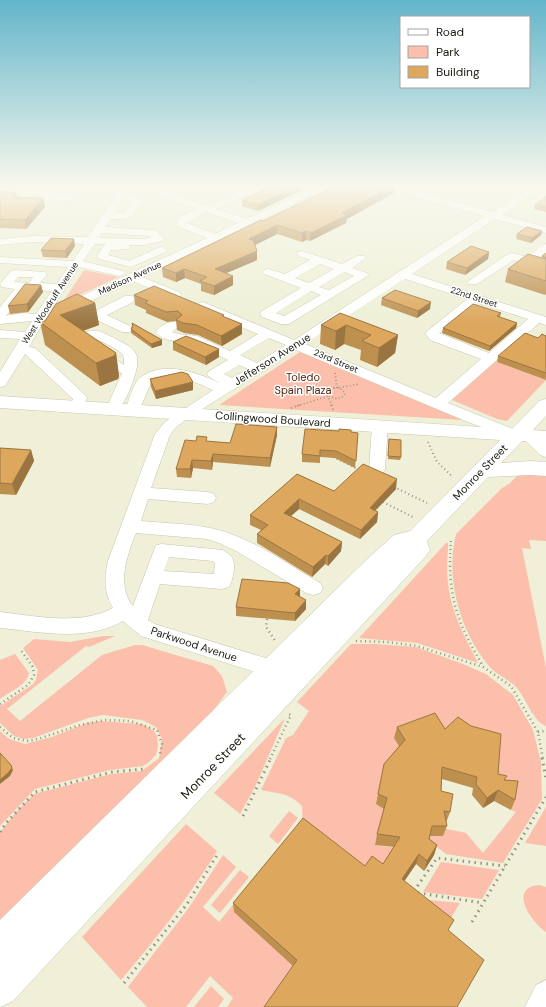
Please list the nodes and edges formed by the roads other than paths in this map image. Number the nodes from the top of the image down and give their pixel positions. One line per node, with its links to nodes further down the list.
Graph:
1 (97, 231): 8 (street, West Woodruff Avenue)
2 (125, 231): 7 (street)
3 (198, 231): 6 (street)
4 (231, 231): 6 (street, Madison Avenue)
5 (469, 231): 21 (street, Jefferson Avenue)
6 (216, 238): 11 (street, Madison Avenue)
7 (159, 239): 8 (street); 11 (street)
8 (91, 241): 9 (street); 17 (street, West Woodruff Avenue)
9 (0, 242)
10 (546, 247): 16 (street)
11 (171, 249): 11 (street); 22 (street, Madison Avenue)
12 (302, 254): 15 (street)
13 (361, 258): 18 (street)
14 (0, 260): 17 (street, 23rd Street)
15 (319, 260): 18 (street); 23 (street)
16 (530, 261): 19 (street); 24 (street)
17 (76, 263): 22 (street, 23rd Street); 28 (street, West Woodruff Avenue)
18 (343, 268): 26 (street); 31 (street)
19 (546, 270)
20 (268, 272): 23 (street)
21 (402, 274): 32 (street, 22nd Street); 44 (street, Jefferson Avenue)
22 (137, 278): 29 (street, Madison Avenue); 30 (street); 41 (street, 23rd Street)
23 (285, 279): 26 (street)
24 (473, 282)
25 (27, 286): 27 (street); 27 (street); 28 (street); 34 (street)
26 (310, 287): 31 (street); 31 (street)
27 (3, 288)
28 (59, 288): 36 (street, West Woodruff Avenue)
29 (107, 289): 30 (street); 33 (street, Madison Avenue)
30 (120, 295): 35 (street)
31 (330, 295)
32 (476, 298): 38 (street, 22nd Street); 47 (street)
33 (74, 304): 35 (street); 36 (street, Madison Avenue)
34 (0, 313)
35 (98, 315): 40 (street)
36 (39, 319): 37 (street); 43 (street, West Woodruff Avenue)
37 (0, 320)
38 (541, 320): 47 (street)
39 (175, 325): 46 (street)
40 (126, 329)
41 (268, 333): 44 (street, 23rd Street); 46 (street)
42 (0, 334): 43 (street)
43 (29, 336): 45 (street, West Woodruff Avenue)
44 (295, 345): 48 (street, Jefferson Avenue); 53 (street, 23rd Street)
45 (21, 349): 50 (street, West Woodruff Avenue); 55 (street)
46 (236, 356): 48 (street); 51 (street)
47 (490, 358): 53 (street)
48 (258, 368): 51 (street, Jefferson Avenue)
49 (130, 371): 56 (street)
50 (0, 383)
51 (228, 387): 57 (street); 58 (street, Jefferson Avenue)
52 (0, 402): 55 (main road, Collingwood Boulevard)
53 (438, 404): 60 (street, 23rd Street)
54 (546, 405): 60 (main road, Monroe Street)
55 (77, 407): 56 (main road, Collingwood Boulevard)
56 (113, 409): 57 (main road, Collingwood Boulevard)
57 (133, 410): 58 (main road, Collingwood Boulevard)
58 (186, 413): 59 (main road, Collingwood Boulevard); 65 (street, Jefferson Avenue)
59 (380, 426): 60 (main road, Collingwood Boulevard); 62 (street)
60 (531, 436): 61 (street); 64 (main road, Monroe Street)
61 (546, 452)
62 (377, 469)
63 (546, 470): 64 (main road)
64 (482, 471): 72 (main road, Monroe Street)
65 (142, 493): 66 (street); 67 (street, Jefferson Avenue)
66 (208, 498)
67 (130, 526): 69 (street); 70 (street, Jefferson Avenue)
68 (153, 577): 70 (street)
69 (313, 588)
70 (131, 617): 71 (street); 72 (street, Parkwood Avenue)
71 (0, 620)
72 (283, 664): 73 (main road, Monroe Street); 74 (main road, Monroe Street)
73 (0, 945)
74 (0, 988)
75 (546, 995): 76 (street)
76 (540, 1007)

